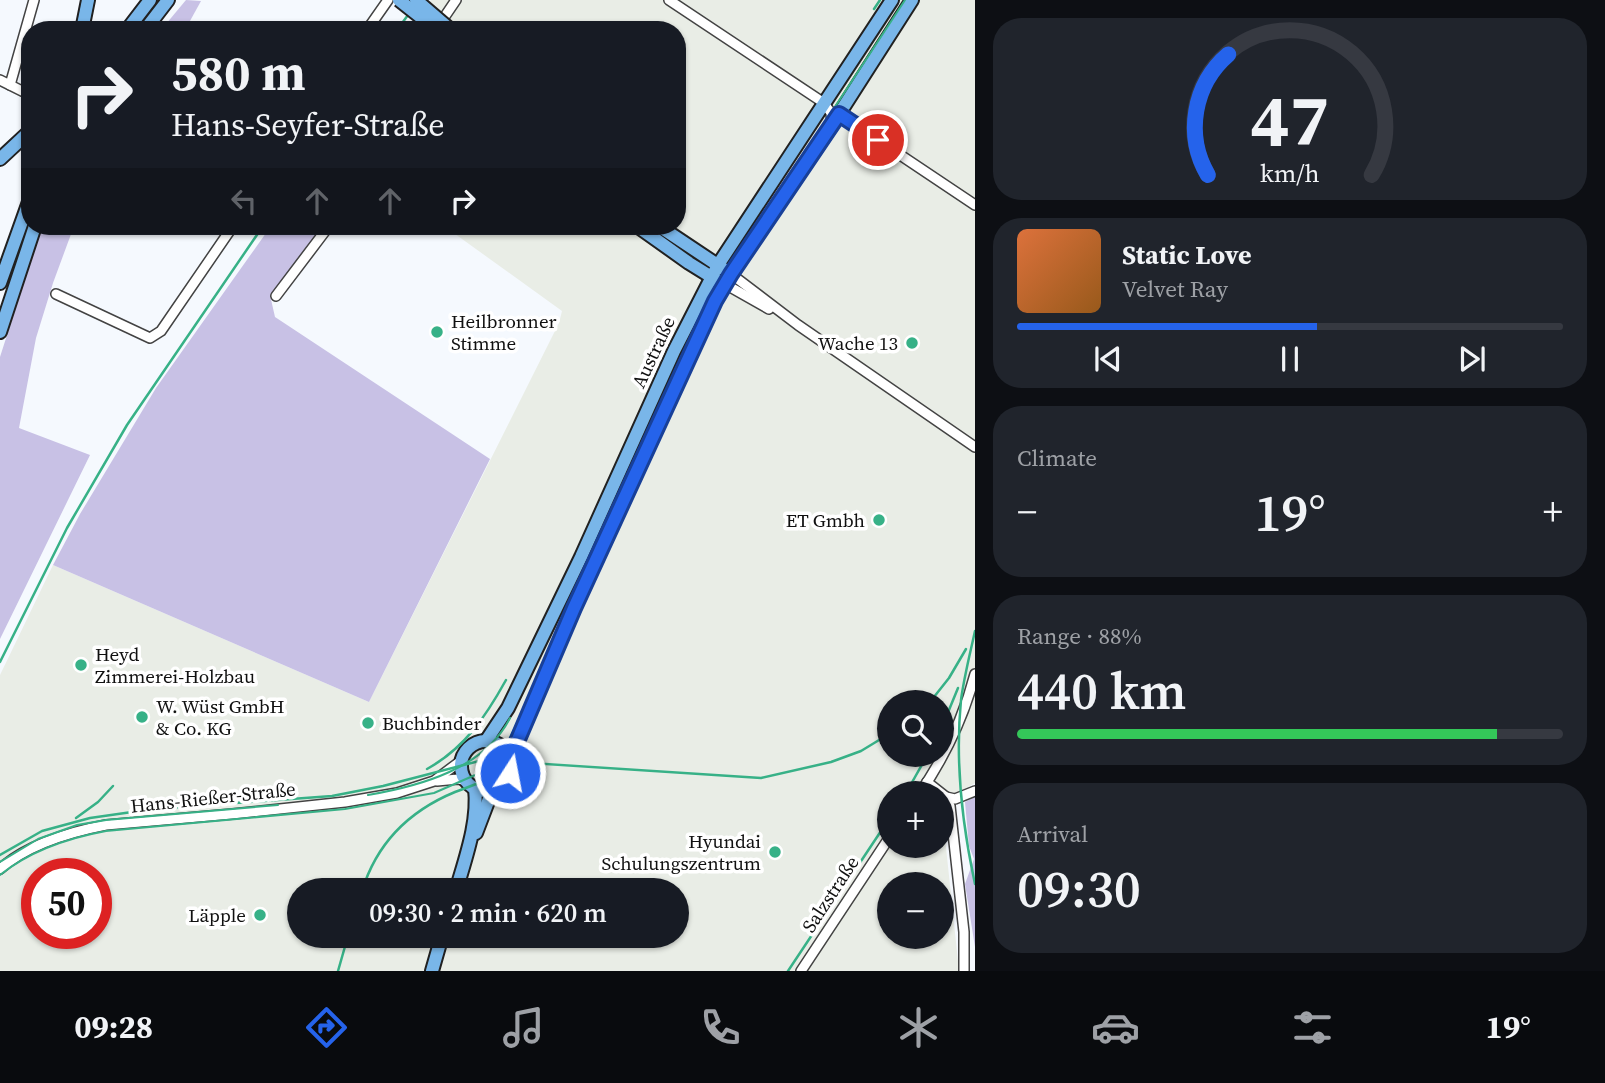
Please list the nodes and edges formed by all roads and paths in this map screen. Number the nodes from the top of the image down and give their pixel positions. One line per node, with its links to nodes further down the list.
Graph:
1 (34, 0): 12 (street)
2 (88, 0): 13 (main road)
3 (150, 0): 14 (main road)
4 (168, 0): 15 (main road)
5 (388, 0): 16 (street)
6 (399, 0): 17 (main road, bridge)
7 (416, 0): 18 (main road, bridge)
8 (456, 0): 19 (street)
9 (669, 0): 24 (street)
10 (892, 0): 24 (main road, Austraße)
11 (912, 0): 25 (main road, Austraße)
12 (28, 21)
13 (84, 21)
14 (134, 21)
15 (152, 21)
16 (373, 21)
17 (425, 21)
18 (440, 21)
19 (442, 21)
20 (21, 46): 22 (street)
21 (0, 80): 22 (street)
22 (10, 85): 23 (street)
23 (21, 90)
24 (824, 103): 25 (street); 35 (main road, Austraße)
25 (835, 119): 28 (street); 36 (main road, Austraße)
26 (21, 139): 27 (main road)
27 (0, 159)
28 (975, 205)
29 (21, 224): 37 (main road)
30 (32, 235): 40 (main road)
31 (227, 235): 38 (street)
32 (322, 235): 39 (street)
33 (653, 235): 35 (main road)
34 (670, 235): 35 (main road)
35 (715, 271): 36 (main road); 43 (main road, Austraße)
36 (728, 279): 41 (street); 44 (main road, Austraße)
37 (0, 284)
38 (56, 294)
39 (276, 296)
40 (0, 332)
41 (975, 447)
42 (975, 674): 47 (street)
43 (486, 741): 44 (main road); 45 (main road, Austraße)
44 (510, 758): 49 (main road, Austraße)
45 (462, 760): 46 (street, Hans-Rießer-Straße); 48 (main road, Austraße)
46 (435, 780): 48 (street, Hans-Rießer-Straße); 55 (street, Hans-Rießer-Straße)
47 (928, 781)
48 (470, 785): 49 (main road); 53 (main road, Austraße)
49 (492, 791): 53 (main road, Austraße)
50 (975, 791): 51 (street)
51 (954, 799)
52 (954, 842): 60 (street)
53 (466, 856): 56 (main road, Austraße)
54 (877, 857): 58 (street, Salzstraße)
55 (0, 869)
56 (460, 878)
57 (439, 948): 59 (main road)
58 (804, 970)
59 (432, 971)
60 (964, 971)

